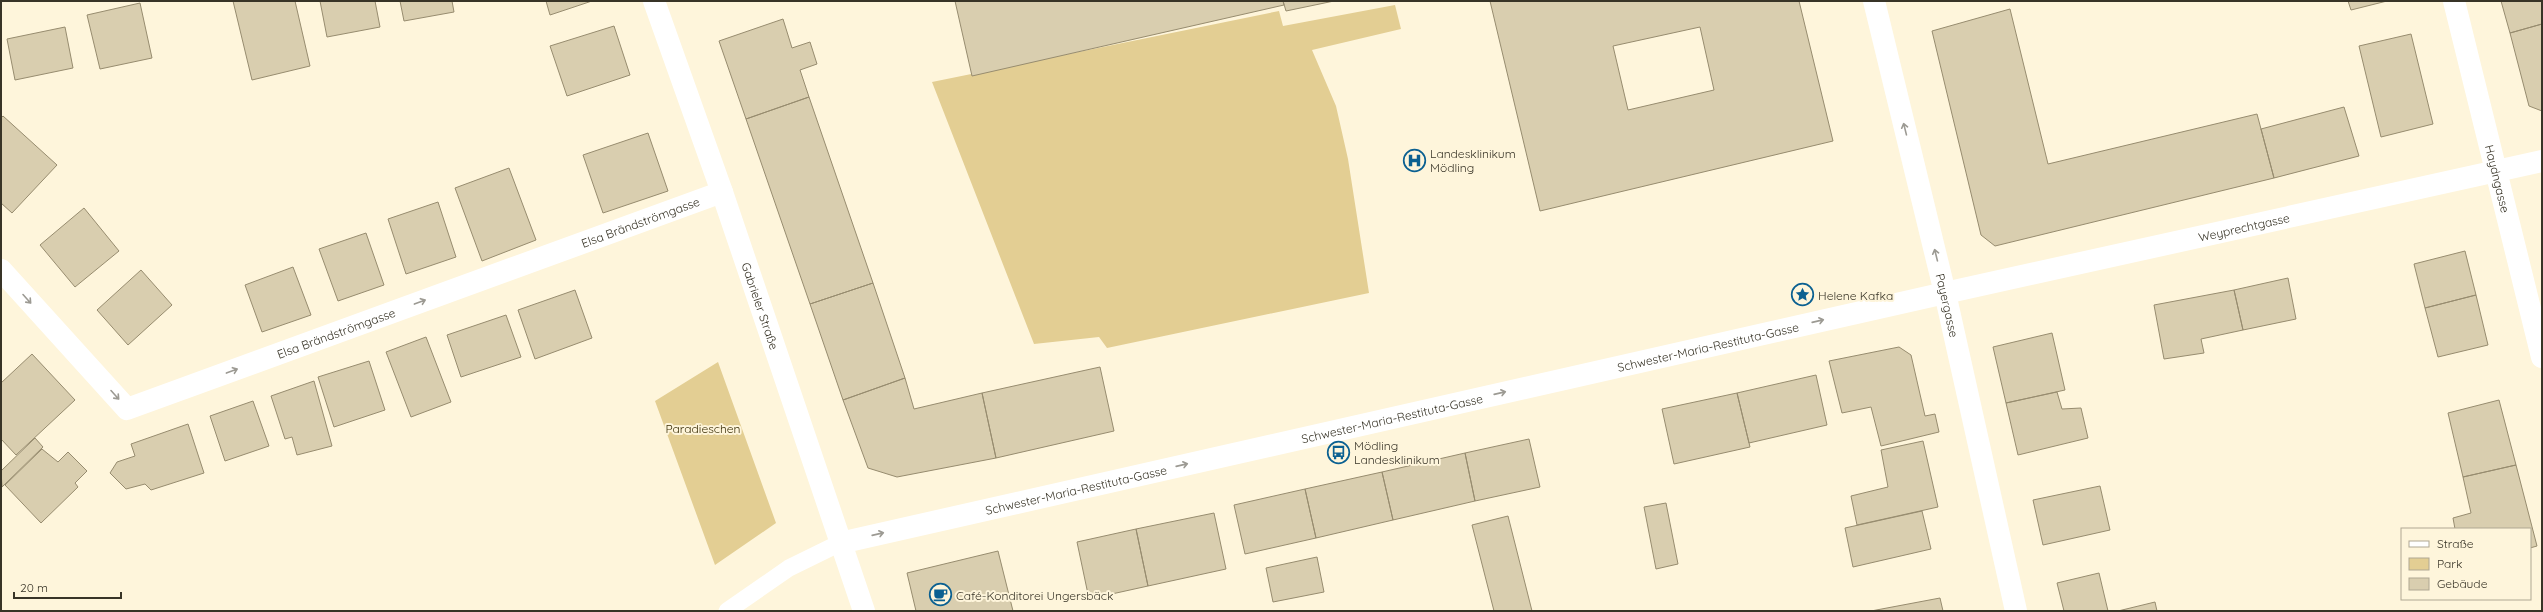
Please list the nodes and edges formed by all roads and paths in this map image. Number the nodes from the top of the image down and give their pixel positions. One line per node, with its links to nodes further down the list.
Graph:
1 (654, 1): 6 (street, Gabrieler Straße)
2 (1874, 1): 8 (street, Payergasse, one-way to 2)
3 (2454, 1): 5 (street, Haydngasse)
4 (2542, 161): 5 (street, Weyprechtgasse)
5 (2497, 172): 8 (street, Weyprechtgasse); 9 (street, Haydngasse)
6 (722, 192): 7 (street, Elsa Brändströmgasse, one-way to 6); 10 (street, Gabrieler Straße)
7 (1, 270)
8 (1945, 293): 10 (street, Schwester-Maria-Restituta-Gasse, one-way to 8); 13 (street, Payergasse)
9 (2542, 357)
10 (840, 543): 11 (lane); 12 (street, Gabrieler Straße)
11 (727, 611)
12 (864, 611)
13 (2016, 611)

